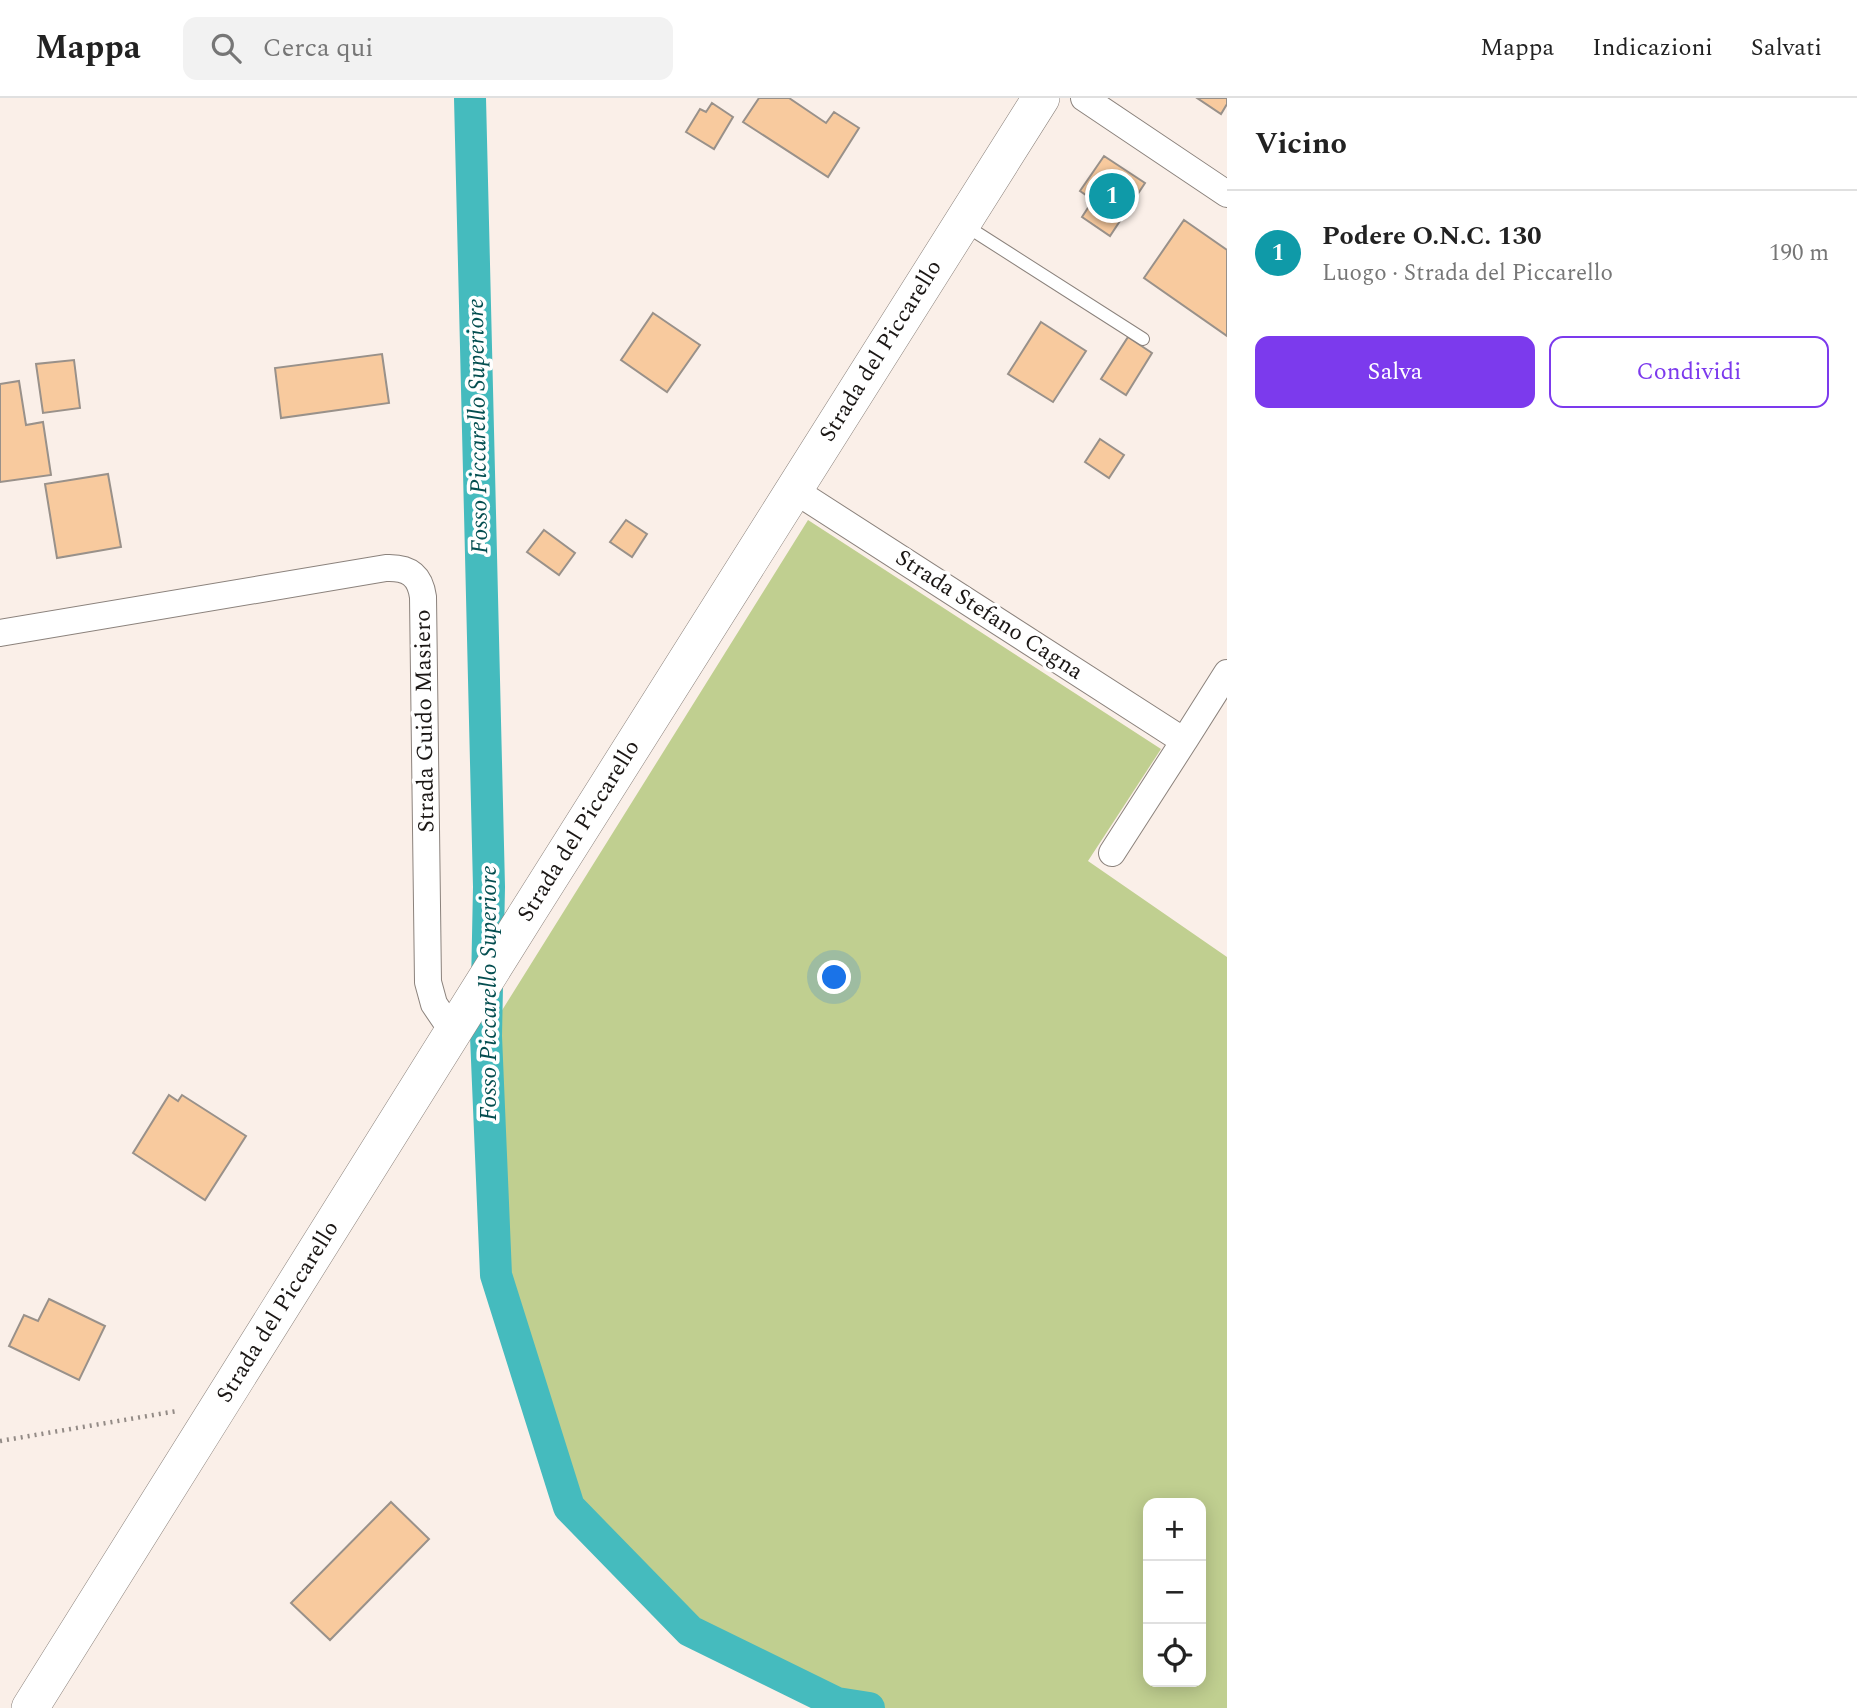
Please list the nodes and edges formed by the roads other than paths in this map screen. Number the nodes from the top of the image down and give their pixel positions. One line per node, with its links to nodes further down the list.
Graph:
1 (1041, 98): 4 (street, Strada del Piccarello)
2 (1084, 98): 3 (street)
3 (1227, 194)
4 (961, 224): 5 (lane); 6 (street, Strada del Piccarello)
5 (1143, 339)
6 (793, 490): 9 (street, Strada Stefano Cagna); 11 (street, Strada del Piccarello)
7 (0, 634): 11 (street, Strada Guido Masiero)
8 (1227, 673): 9 (street)
9 (1184, 741): 10 (street)
10 (1112, 853)
11 (453, 1032): 12 (street, Strada del Piccarello)
12 (30, 1708)

